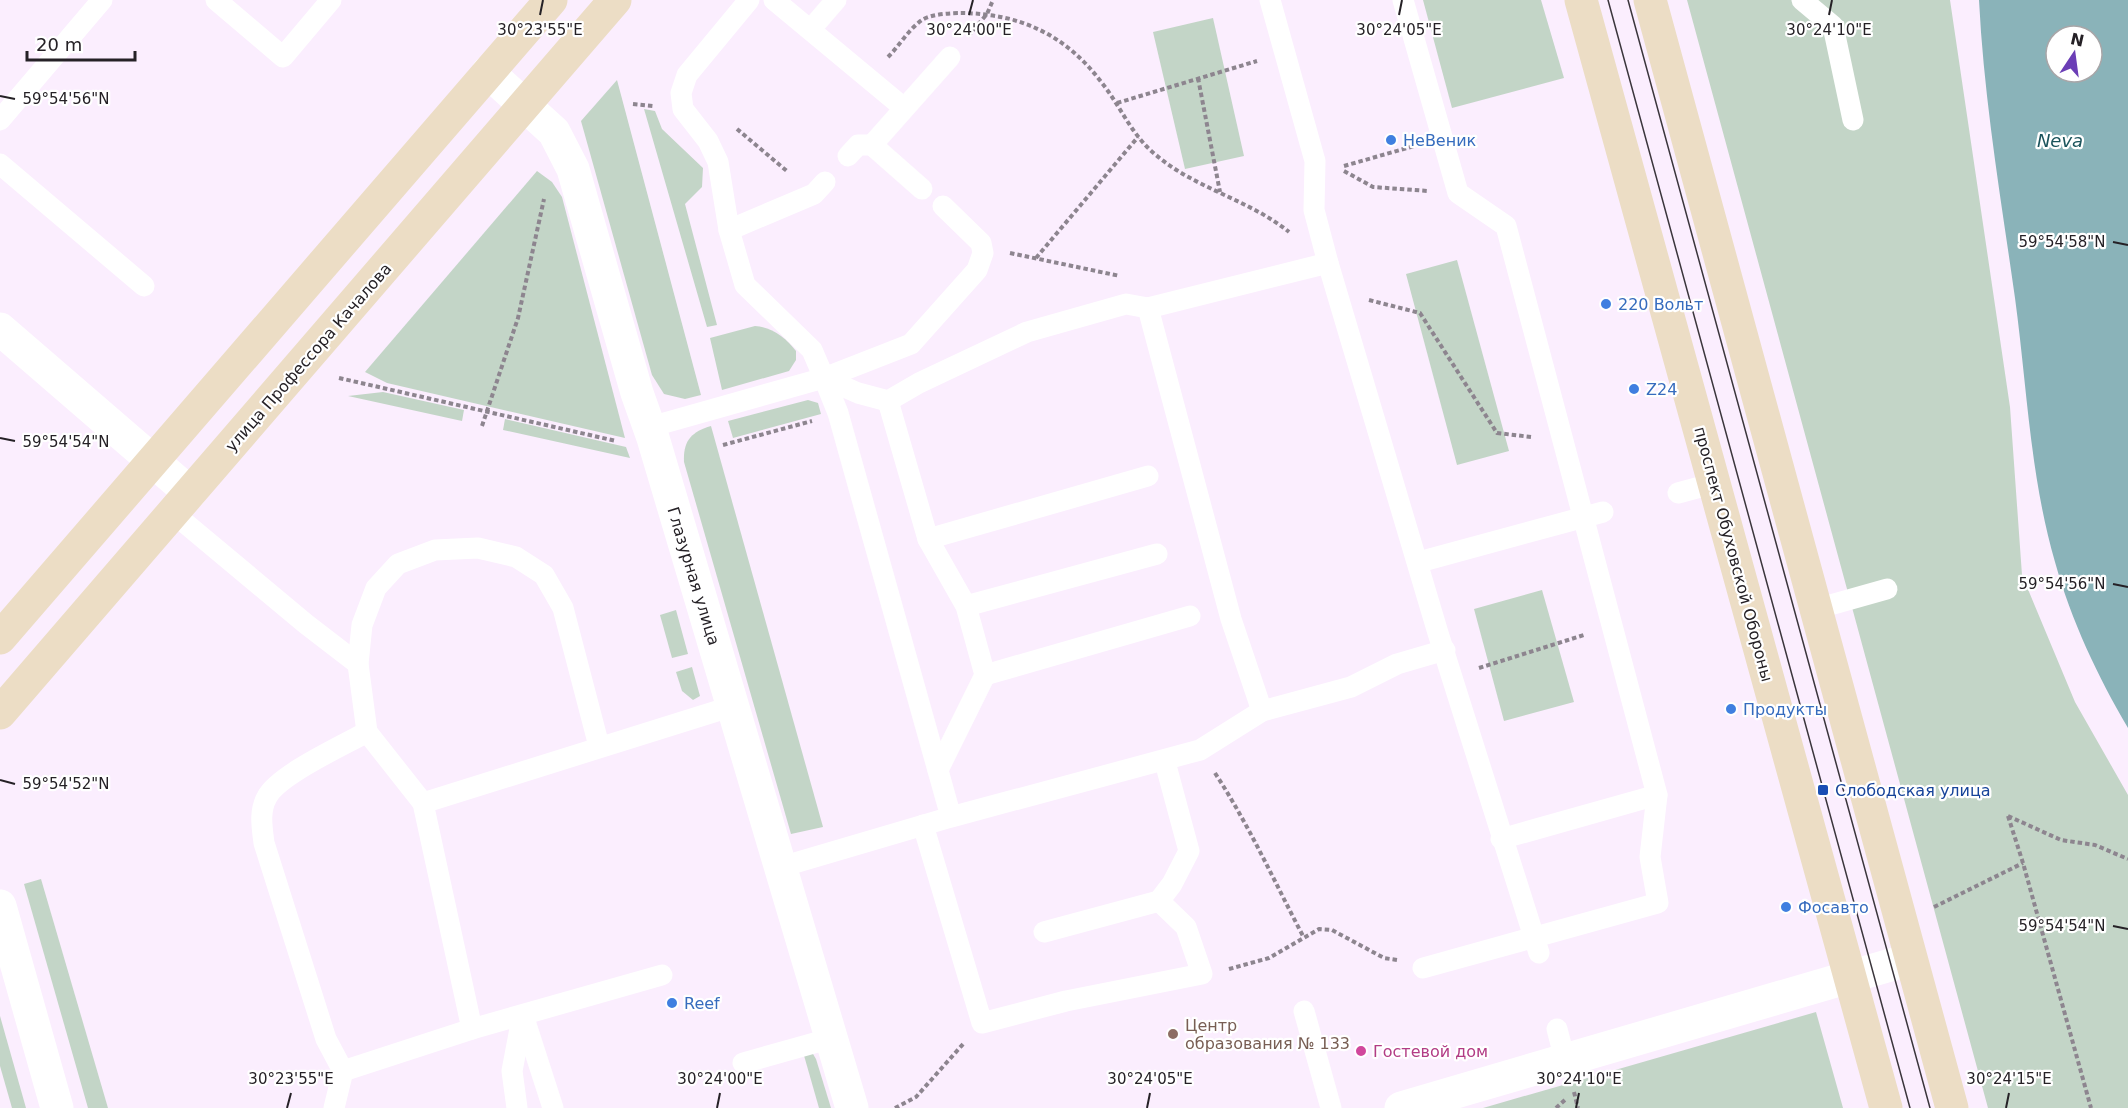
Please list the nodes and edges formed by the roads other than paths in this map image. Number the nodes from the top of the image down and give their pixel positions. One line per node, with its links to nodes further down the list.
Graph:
1 (102, 0): 19 (lane)
2 (216, 0): 3 (lane)
3 (331, 0)
4 (551, 0): 16 (main road)
5 (615, 0): 17 (main road, улица Профессора Качалова)
6 (749, 0): 27 (lane)
7 (774, 0): 14 (lane)
8 (836, 0): 14 (lane)
9 (1270, 0): 28 (lane)
10 (1403, 0): 40 (lane)
11 (1581, 0): 37 (main road, проспект Обуховской Обороны)
12 (1650, 0): 46 (main road)
13 (1802, 0): 20 (lane)
14 (811, 29): 18 (lane)
15 (950, 57): 18 (lane)
16 (488, 72): 17 (street, Глазурная улица); 35 (main road)
17 (526, 104): 34 (street, Глазурная улица); 39 (main road, улица Профессора Качалова)
18 (904, 108): 21 (lane)
19 (0, 120)
20 (1853, 120)
21 (872, 145): 22 (lane); 25 (lane)
22 (848, 156)
23 (0, 164): 29 (lane)
24 (820, 188): 27 (lane)
25 (922, 189)
26 (943, 206): 32 (lane)
27 (729, 230): 32 (lane)
28 (1328, 263): 30 (lane); 43 (lane)
29 (144, 286)
30 (1148, 308): 33 (lane); 53 (lane)
31 (0, 329): 35 (street)
32 (824, 378): 33 (lane); 34 (lane); 58 (lane)
33 (888, 401): 41 (lane)
34 (651, 433): 52 (street, Глазурная улица)
35 (153, 462): 39 (street); 48 (main road)
36 (1148, 476): 41 (lane)
37 (1715, 483): 38 (lane); 72 (main road, проспект Обуховской Обороны)
38 (1678, 493)
39 (181, 503): 50 (lane); 54 (main road, улица Профессора Качалова)
40 (1593, 515): 43 (lane); 59 (lane)
41 (928, 539): 45 (lane)
42 (1157, 554): 45 (lane)
43 (1419, 562): 49 (lane)
44 (1887, 589): 46 (lane)
45 (966, 606): 51 (lane)
46 (1816, 609): 69 (main road)
47 (1190, 615): 51 (lane)
48 (5, 622)
49 (1445, 650): 53 (lane); 63 (lane)
50 (358, 664): 55 (lane); 56 (lane)
51 (985, 675): 58 (lane)
52 (733, 706): 56 (lane); 64 (street, Глазурная улица)
53 (1262, 711): 57 (lane)
54 (0, 713)
55 (367, 732): 60 (lane); 78 (lane)
56 (599, 746): 60 (lane)
57 (1165, 762): 61 (lane); 65 (lane)
58 (938, 770): 61 (lane)
59 (1657, 795): 63 (lane); 68 (lane)
60 (423, 803): 75 (lane)
61 (951, 817): 62 (lane)
62 (923, 825): 64 (lane); 65 (lane)
63 (1502, 840): 68 (lane)
64 (781, 867): 76 (street, Глазурная улица)
65 (1159, 902): 67 (lane)
66 (0, 906): 79 (street)
67 (1044, 932)
68 (1536, 944): 70 (lane)
69 (1911, 959): 72 (street); 87 (main road)
70 (1423, 968)
71 (662, 975): 74 (lane)
72 (1850, 977): 85 (street); 86 (main road, проспект Обуховской Обороны)
73 (1304, 1011): 84 (lane)
74 (523, 1015): 75 (lane); 81 (lane); 82 (lane)
75 (472, 1029): 78 (lane)
76 (831, 1038): 77 (lane); 83 (street, Глазурная улица)
77 (743, 1063)
78 (343, 1071): 80 (lane)
79 (57, 1108)
80 (334, 1108)
81 (517, 1108)
82 (553, 1108)
83 (852, 1108)
84 (1331, 1108)
85 (1401, 1108)
86 (1886, 1108)
87 (1952, 1108)

